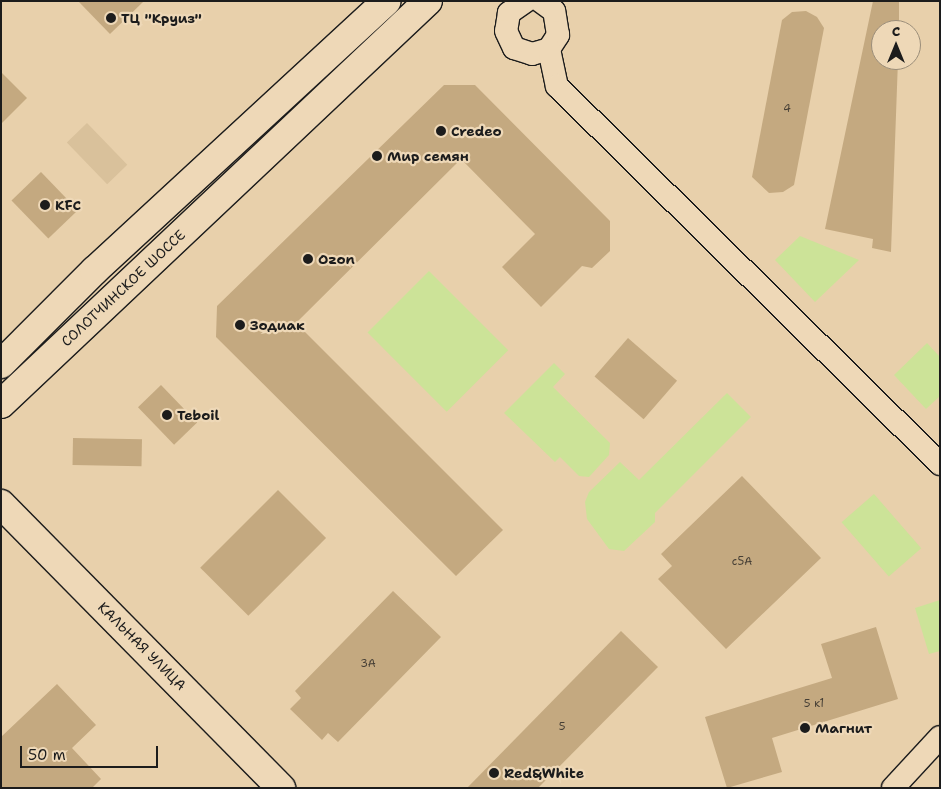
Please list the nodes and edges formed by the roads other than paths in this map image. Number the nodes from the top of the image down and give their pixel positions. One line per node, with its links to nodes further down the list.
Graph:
1 (386, 1): 6 (main road)
2 (428, 1): 7 (main road, СОЛОТЧИНСКОЕ ШОССЕ)
3 (540, 1): 5 (street)
4 (516, 3): 5 (street)
5 (549, 49): 10 (street)
6 (223, 151): 7 (street); 8 (main road)
7 (247, 174): 9 (main road, СОЛОТЧИНСКОЕ ШОССЕ)
8 (1, 364)
9 (1, 404)
10 (940, 464)
11 (1, 504): 13 (main road, КАЛЬНАЯ УЛИЦА)
12 (940, 737): 14 (street)
13 (281, 788)
14 (893, 788)

